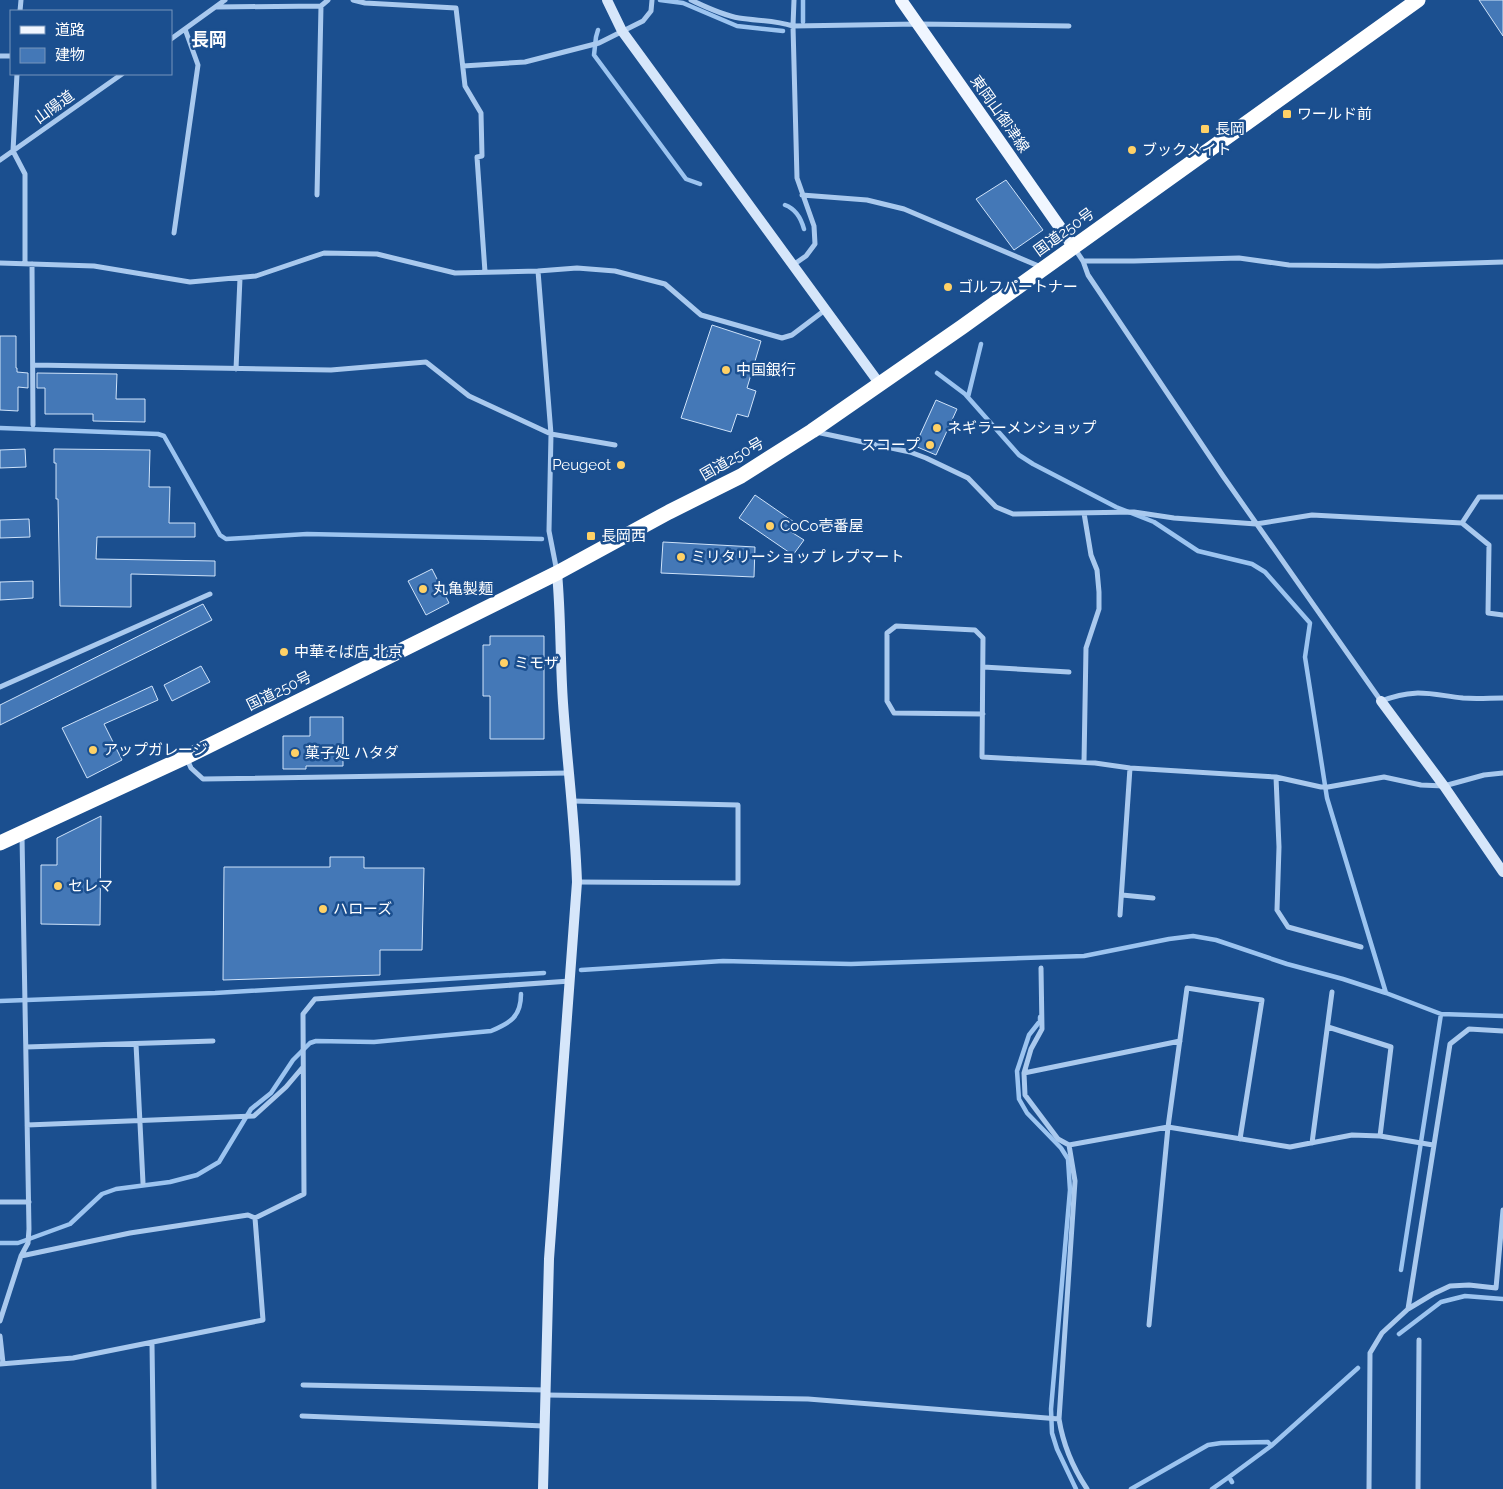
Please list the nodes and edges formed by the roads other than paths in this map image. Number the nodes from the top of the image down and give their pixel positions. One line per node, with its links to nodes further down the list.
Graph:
1 (226, 0): 11 (street)
2 (328, 0): 10 (street)
3 (353, 0): 18 (street)
4 (607, 0): 16 (street)
5 (652, 0): 16 (street)
6 (690, 0): 13 (street)
7 (794, 0): 13 (street)
8 (901, 0): 12 (main road, 東岡山御津線)
9 (1418, 0): 26 (highway, 国道250号)
10 (321, 6): 11 (street); 23 (street)
11 (216, 7): 15 (street)
12 (918, 24): 13 (street); 14 (street); 26 (main road, 東岡山御津線)
13 (793, 26): 24 (street)
14 (1069, 26)
15 (185, 29): 17 (street); 25 (street)
16 (622, 31): 18 (street); 32 (street)
17 (172, 38)
18 (463, 66): 35 (street)
19 (17, 75): 21 (street)
20 (121, 75): 21 (street, 山陽道)
21 (13, 151): 22 (street, 山陽道); 30 (street)
22 (0, 160)
23 (317, 195)
24 (802, 195): 32 (street); 33 (street)
25 (174, 233)
26 (1073, 246): 27 (street); 33 (highway, 国道250号)
27 (1083, 261): 28 (street); 48 (street)
28 (1503, 262)
29 (0, 263): 30 (street)
30 (25, 264): 31 (street)
31 (32, 264): 36 (street); 38 (street)
32 (792, 265): 37 (street)
33 (1043, 268): 40 (highway, 国道250号)
34 (538, 271): 35 (street); 37 (street); 43 (street)
35 (485, 272): 36 (street)
36 (240, 278): 39 (street)
37 (825, 310): 40 (street)
38 (33, 365): 39 (street); 41 (street)
39 (236, 369): 43 (street)
40 (879, 383): 42 (highway, 国道250号)
41 (33, 425)
42 (818, 432): 46 (street); 49 (highway, 国道250号)
43 (551, 434): 44 (street); 49 (street)
44 (615, 445)
45 (1503, 497): 47 (street)
46 (1084, 513): 48 (street); 59 (street)
47 (1462, 523): 48 (street); 51 (street)
48 (1256, 524): 56 (street)
49 (557, 573): 58 (highway, 国道250号); 61 (street)
50 (210, 594): 54 (street)
51 (1503, 615)
52 (983, 667): 53 (street); 57 (street); 57 (street)
53 (1069, 672)
54 (0, 687)
55 (1503, 698): 56 (street)
56 (1381, 700): 64 (street)
57 (983, 714): 59 (street)
58 (186, 757): 61 (street); 66 (highway, 国道250号)
59 (1084, 762): 60 (street)
60 (1130, 768): 63 (street); 70 (street)
61 (569, 773): 65 (street)
62 (1503, 773): 64 (street)
63 (1276, 777): 64 (street); 73 (street)
64 (1444, 786): 68 (street)
65 (572, 801): 69 (street); 69 (street)
66 (22, 833): 67 (highway, 国道250号); 82 (street)
67 (0, 843)
68 (1503, 872)
69 (577, 882): 75 (street)
70 (1122, 895): 71 (street); 72 (street)
71 (1153, 898)
72 (1120, 915)
73 (1361, 947)
74 (1042, 968): 84 (street)
75 (570, 981): 83 (street); 107 (street)
76 (1332, 992): 77 (street)
77 (1328, 1026): 88 (street); 90 (street)
78 (1503, 1031): 92 (street)
79 (213, 1041): 81 (street)
80 (1180, 1041): 84 (street); 87 (street); 89 (street)
81 (136, 1044): 82 (street); 85 (street)
82 (26, 1047): 86 (street)
83 (303, 1067): 85 (street); 97 (street)
84 (1024, 1073): 91 (street)
85 (140, 1120): 86 (street); 93 (street)
86 (27, 1125): 95 (street)
87 (1168, 1127): 89 (street); 91 (street); 101 (street)
88 (1380, 1136): 90 (street); 92 (street)
89 (1240, 1140): 90 (street)
90 (1312, 1143)
91 (1069, 1145): 109 (street)
92 (1430, 1145): 99 (street)
93 (143, 1183)
94 (0, 1202): 95 (street)
95 (29, 1202): 98 (street)
96 (1503, 1210): 99 (street)
97 (255, 1218): 98 (street); 104 (street)
98 (22, 1256): 100 (street)
99 (1408, 1309): 114 (street)
100 (0, 1321)
101 (1149, 1325)
102 (0, 1336): 105 (street)
103 (1419, 1340): 115 (street)
104 (152, 1344): 105 (street); 111 (street)
105 (1, 1363)
106 (303, 1385): 107 (street)
107 (546, 1392): 109 (street); 110 (street)
108 (302, 1416): 110 (street)
109 (1057, 1419): 113 (street)
110 (545, 1426): 112 (street)
111 (154, 1489)
112 (543, 1489)
113 (1087, 1489)
114 (1369, 1489)
115 (1418, 1489)

